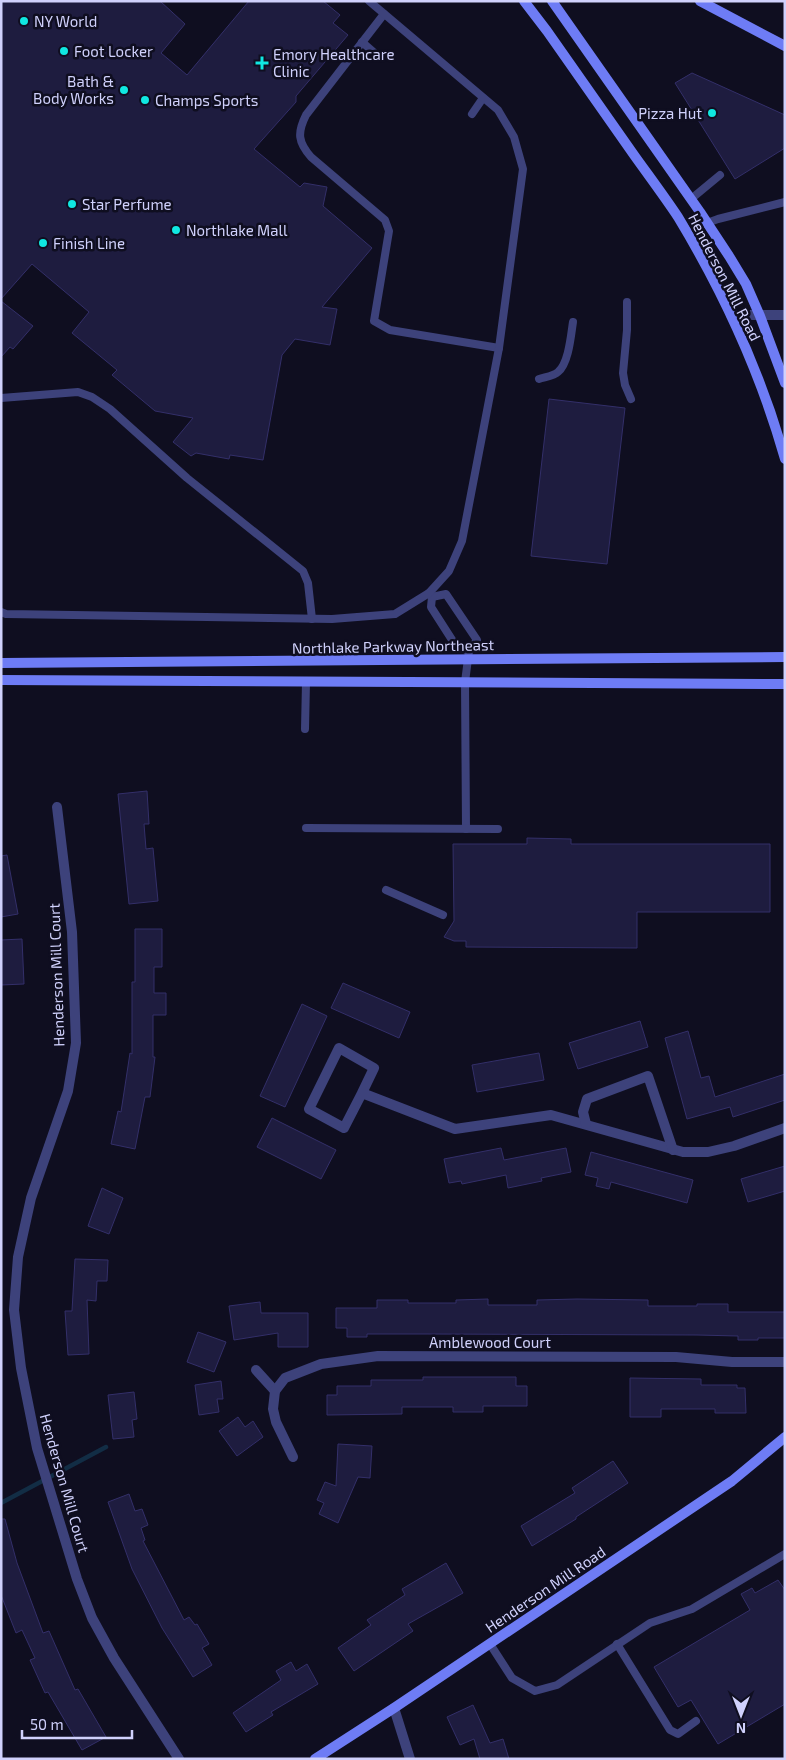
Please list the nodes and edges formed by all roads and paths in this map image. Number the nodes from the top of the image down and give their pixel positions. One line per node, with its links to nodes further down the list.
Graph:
1 (369, 1): 5 (lane)
2 (524, 1): 16 (street, Henderson Mill Road)
3 (552, 1): 12 (street, Henderson Mill Road)
4 (700, 1): 7 (street)
5 (384, 14): 6 (lane); 9 (lane)
6 (362, 42): 8 (lane); 20 (lane)
7 (785, 46)
8 (378, 56)
9 (483, 98): 10 (lane); 20 (lane)
10 (472, 114)
11 (720, 175): 12 (lane)
12 (691, 199): 14 (street, Henderson Mill Road)
13 (785, 202): 14 (lane)
14 (707, 223): 18 (street, Henderson Mill Road)
15 (626, 302): 24 (lane)
16 (731, 315): 18 (street); 25 (street, Henderson Mill Road)
17 (785, 315): 18 (street)
18 (760, 316): 22 (street, Henderson Mill Road)
19 (573, 322): 21 (lane)
20 (499, 348): 26 (lane)
21 (539, 379)
22 (785, 383)
23 (1, 398): 28 (lane)
24 (631, 399)
25 (785, 459)
26 (431, 595): 28 (lane); 29 (lane); 29 (lane)
27 (1, 612): 28 (lane)
28 (312, 619)
29 (468, 655): 30 (street, Northlake Parkway Northeast); 31 (street, Northlake Parkway Northeast); 34 (lane)
30 (785, 657)
31 (1, 663)
32 (1, 680): 33 (street)
33 (306, 682): 34 (street); 36 (lane)
34 (465, 682): 35 (street); 39 (lane)
35 (785, 684)
36 (305, 729)
37 (57, 807): 57 (street, Henderson Mill Court)
38 (306, 828): 39 (lane)
39 (466, 829): 40 (lane)
40 (498, 829)
41 (386, 890): 42 (lane)
42 (443, 915)
43 (362, 1093): 43 (street); 44 (street)
44 (586, 1124): 46 (street); 46 (street)
45 (785, 1128): 46 (street)
46 (673, 1150)
47 (785, 1362): 49 (street, Amblewood Court)
48 (256, 1370): 49 (street)
49 (275, 1392): 51 (street)
50 (785, 1437): 53 (street, Henderson Mill Road)
51 (294, 1457)
52 (785, 1554): 54 (lane)
53 (490, 1644): 54 (lane); 55 (street, Henderson Mill Road)
54 (617, 1644): 56 (lane)
55 (394, 1708): 58 (street, Henderson Mill Road); 59 (street)
56 (696, 1721)
57 (179, 1759)
58 (316, 1759)
59 (410, 1759)

